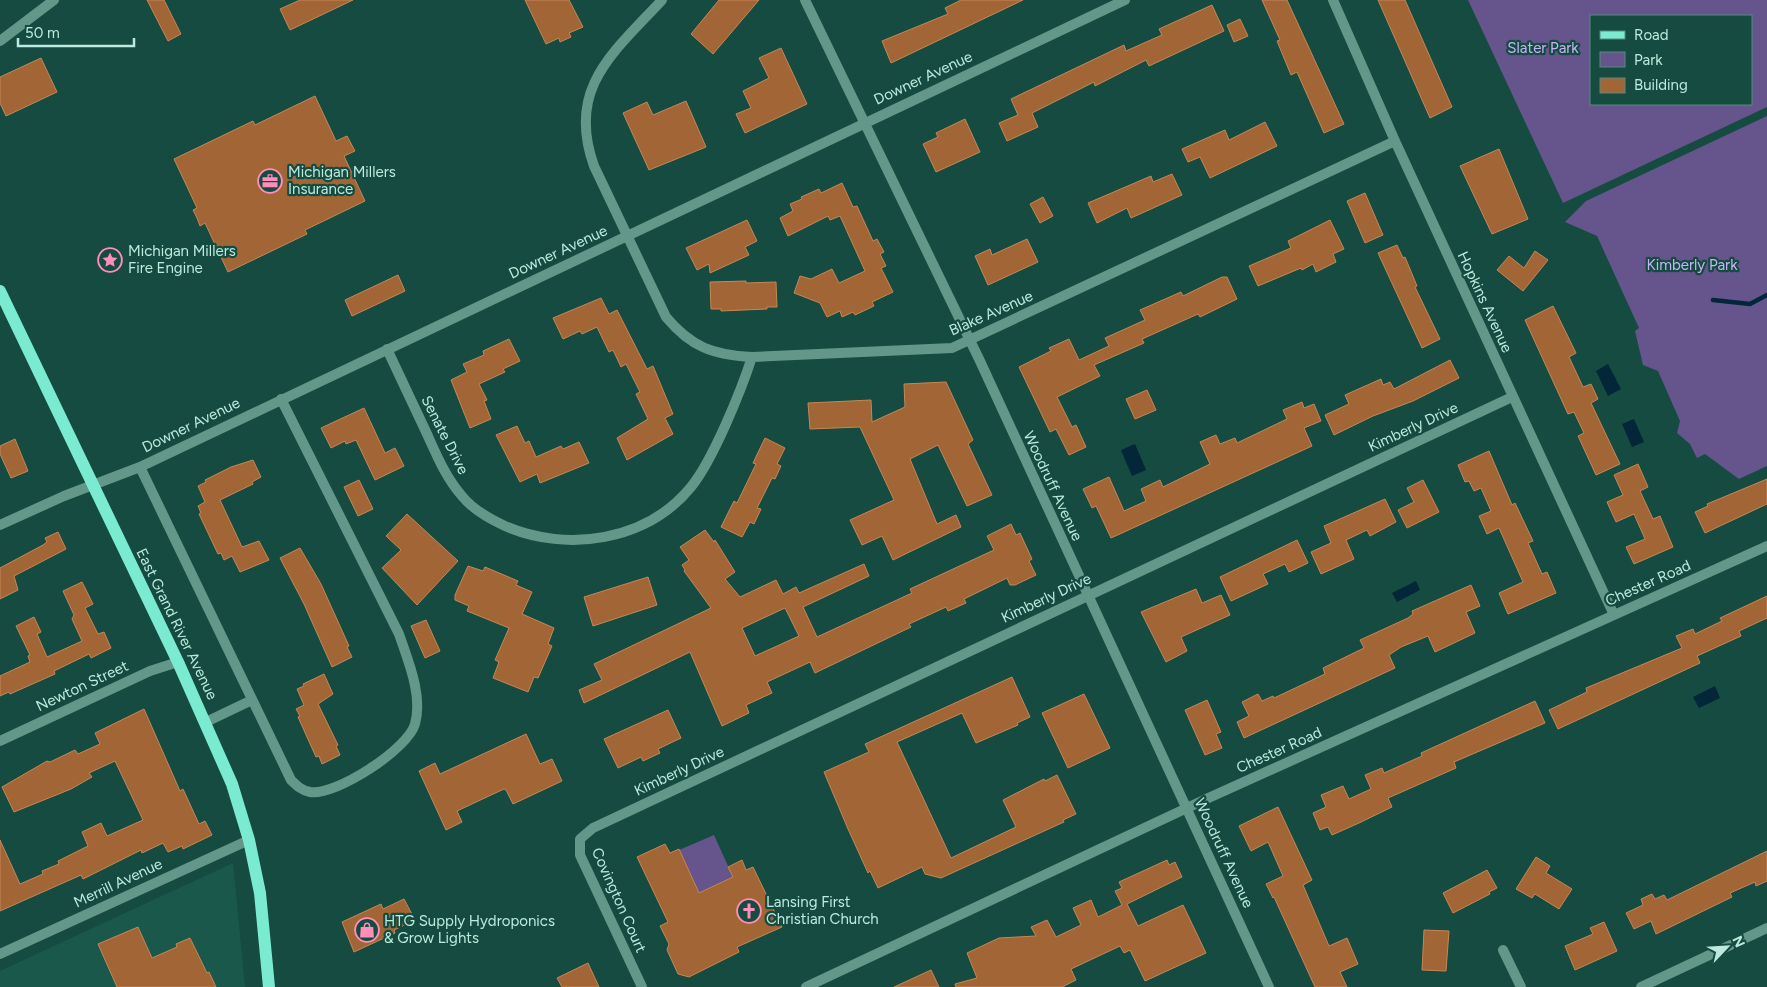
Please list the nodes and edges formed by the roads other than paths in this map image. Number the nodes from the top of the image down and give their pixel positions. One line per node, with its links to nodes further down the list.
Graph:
1 (54, 0): 6 (street)
2 (662, 0): 9 (street, Blake Avenue)
3 (805, 0): 7 (street, Woodruff Avenue)
4 (1125, 0): 7 (street, Downer Avenue)
5 (1333, 0): 8 (street, Hopkins Avenue)
6 (0, 41)
7 (864, 122): 9 (street, Downer Avenue); 11 (street, Woodruff Avenue)
8 (1395, 141): 11 (street, Blake Avenue); 14 (street, Hopkins Avenue)
9 (627, 236): 12 (street, Downer Avenue); 13 (street, Blake Avenue)
10 (1, 296): 17 (main road, East Grand River Avenue)
11 (968, 341): 13 (street, Blake Avenue); 20 (street, Woodruff Avenue)
12 (387, 348): 13 (street, Senate Drive); 15 (street, Downer Avenue)
13 (752, 357)
14 (1512, 397): 20 (street, Kimberly Drive); 21 (street, Hopkins Avenue)
15 (281, 399): 16 (street, Downer Avenue); 23 (street)
16 (140, 467): 17 (street, Downer Avenue); 23 (street)
17 (91, 485): 18 (street, Downer Avenue); 22 (main road, East Grand River Avenue)
18 (0, 526)
19 (1767, 546): 21 (street, Chester Road)
20 (1087, 595): 26 (street, Woodruff Avenue); 27 (street, Kimberly Drive)
21 (1614, 615): 26 (street, Chester Road)
22 (178, 662): 24 (main road, East Grand River Avenue); 25 (street, Newton Street)
23 (252, 700): 24 (street)
24 (206, 722): 28 (main road, East Grand River Avenue)
25 (0, 741)
26 (1187, 808): 34 (street, Chester Road); 35 (street, Woodruff Avenue)
27 (593, 828): 33 (street, Covington Court)
28 (248, 840): 31 (street, Merrill Avenue); 32 (main road, East Grand River Avenue)
29 (1767, 928): 37 (street)
30 (1503, 950): 36 (street)
31 (0, 954)
32 (269, 987)
33 (642, 987)
34 (806, 987)
35 (1269, 987)
36 (1521, 987)
37 (1641, 987)

